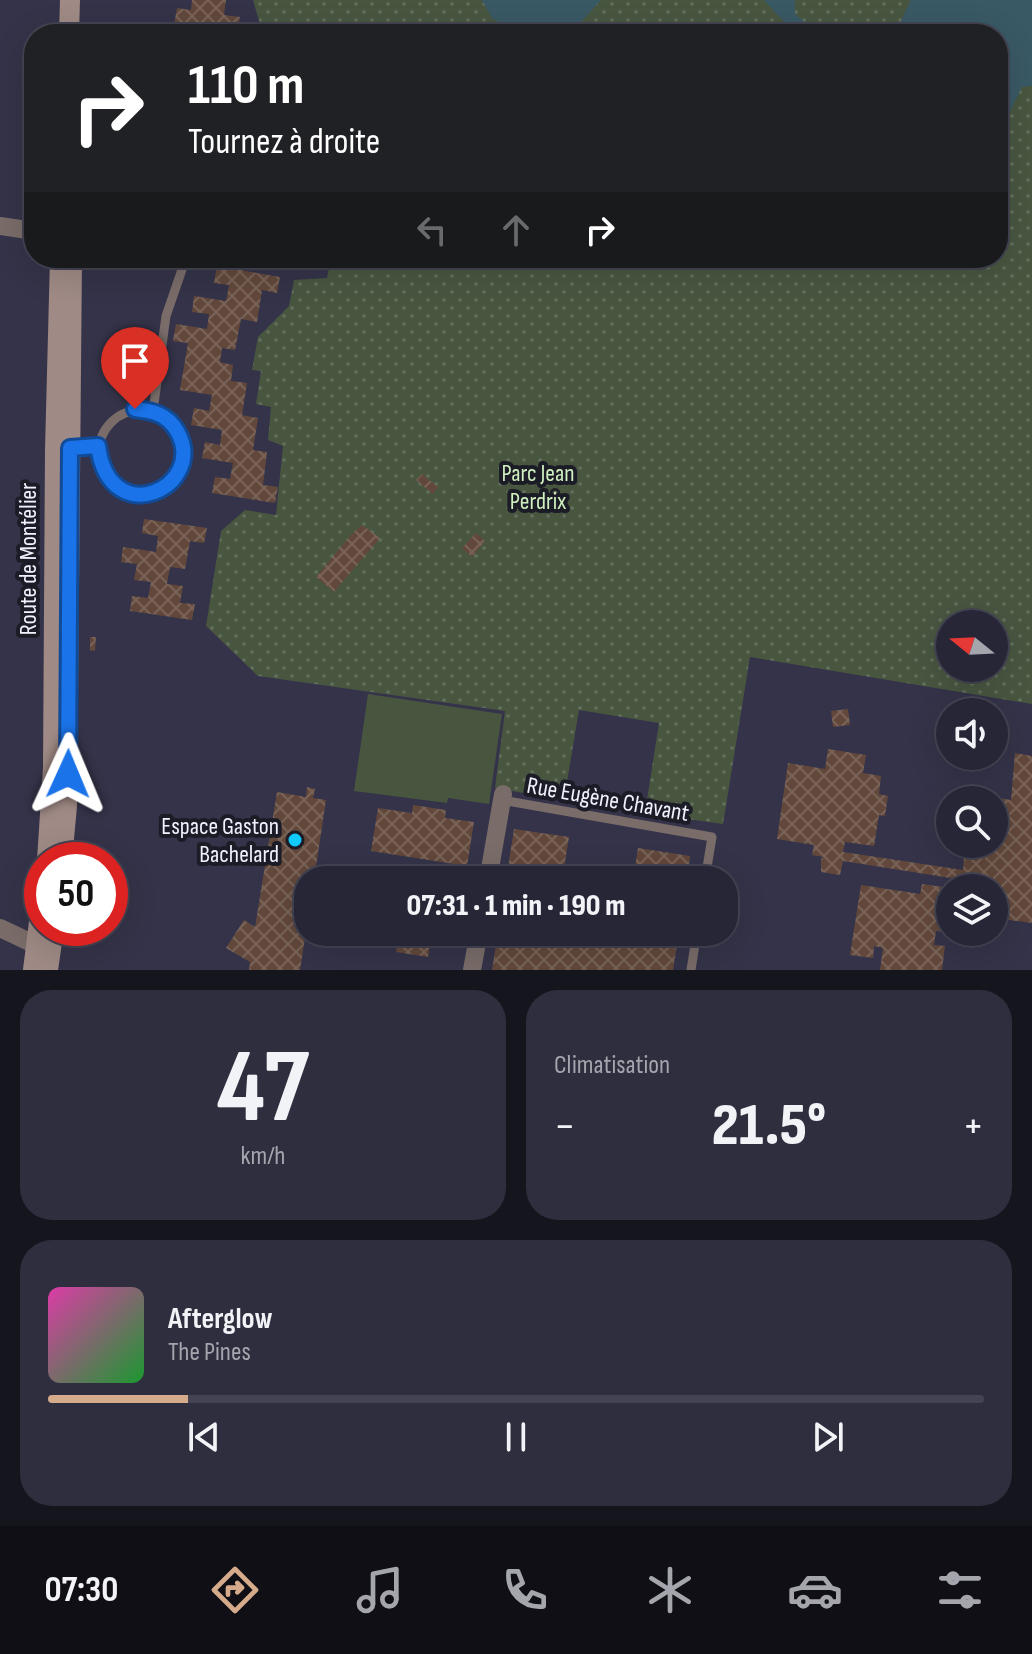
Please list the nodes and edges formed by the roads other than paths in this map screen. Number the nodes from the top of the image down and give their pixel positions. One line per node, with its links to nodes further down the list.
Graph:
1 (70, 0): 2 (main road)
2 (69, 24)
3 (0, 226): 4 (street)
4 (24, 230)
5 (60, 268): 10 (main road, Route de Montélier)
6 (71, 268): 10 (main road, Route de Montélier)
7 (183, 268): 8 (lane)
8 (153, 411): 9 (lane); 9 (lane)
9 (98, 446): 10 (lane)
10 (62, 448): 12 (main road, Route de Montélier); 13 (main road, Route de Montélier)
11 (503, 797): 14 (street); 15 (lane, Rue Eugène Chavant)
12 (48, 842)
13 (64, 842)
14 (491, 866)
15 (707, 866)
16 (0, 928): 17 (street)
17 (24, 939)
18 (36, 946): 22 (main road)
19 (51, 946): 23 (main road)
20 (476, 946): 24 (street)
21 (695, 946): 25 (lane)
22 (33, 970)
23 (48, 970)
24 (472, 970)
25 (691, 970)

